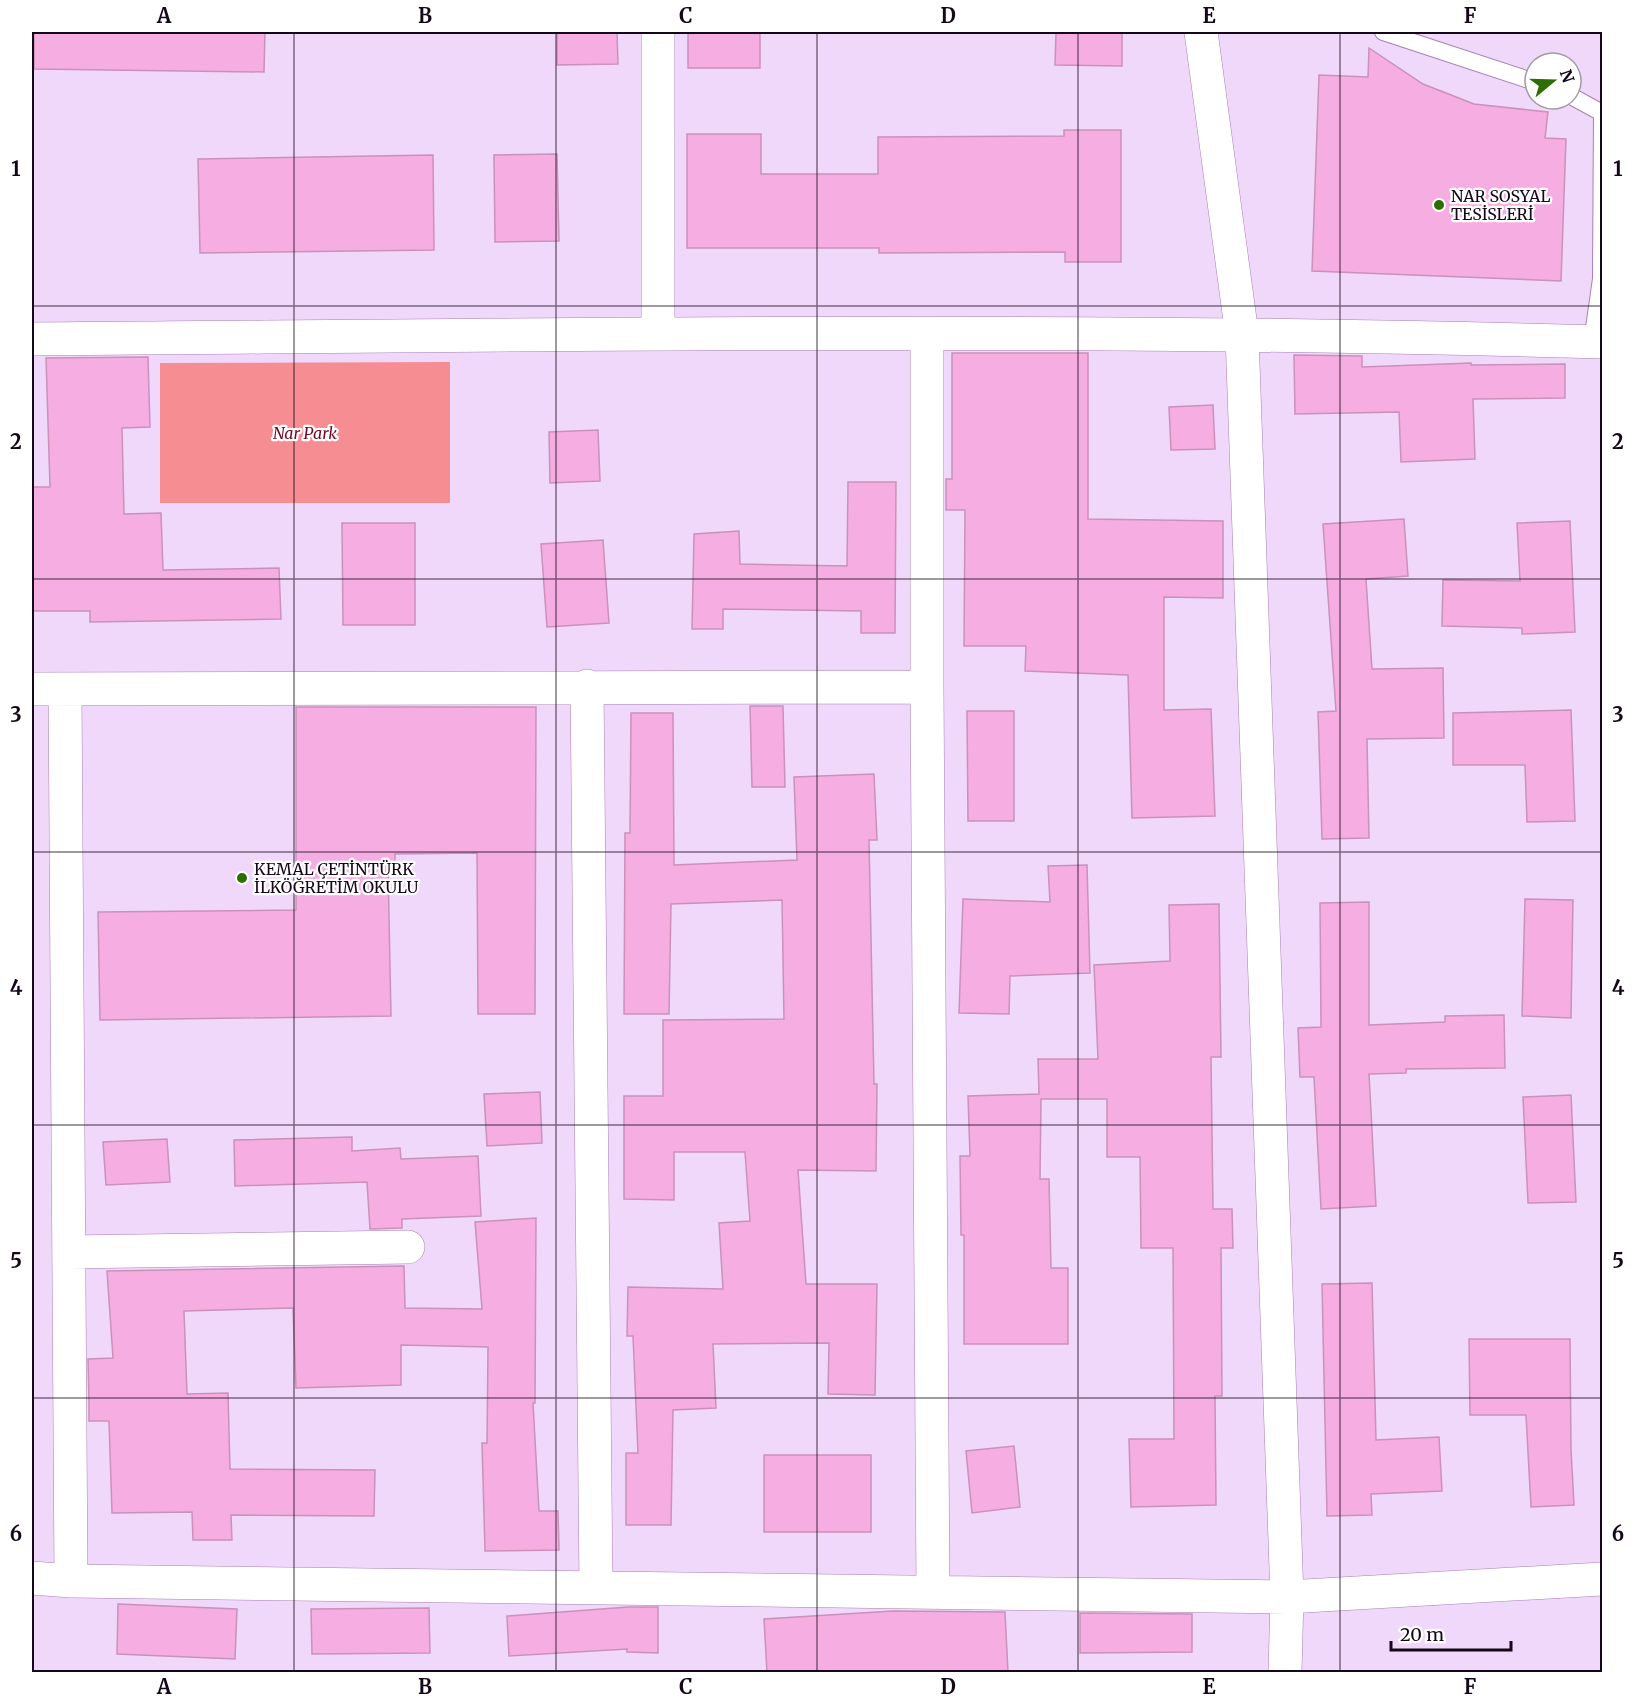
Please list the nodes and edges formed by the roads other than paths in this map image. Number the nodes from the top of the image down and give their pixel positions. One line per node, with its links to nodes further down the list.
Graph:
1 (658, 32): 6 (street)
2 (1202, 32): 8 (street)
3 (1383, 32): 4 (lane)
4 (1523, 78)
5 (1583, 102): 10 (lane)
6 (658, 334): 7 (street); 9 (street)
7 (927, 334): 8 (street); 12 (street)
8 (1242, 335): 10 (street); 22 (street)
9 (32, 339)
10 (1597, 342)
11 (587, 686): 12 (street); 14 (street); 20 (street)
12 (927, 687): 21 (street)
13 (32, 689): 14 (street)
14 (65, 689): 16 (street)
15 (408, 1247): 16 (street)
16 (69, 1252): 19 (street)
17 (32, 1578): 19 (street)
18 (1602, 1579): 22 (street)
19 (71, 1581): 20 (street)
20 (596, 1588): 21 (street)
21 (933, 1592): 22 (street)
22 (1287, 1597): 23 (street)
23 (1285, 1672)

